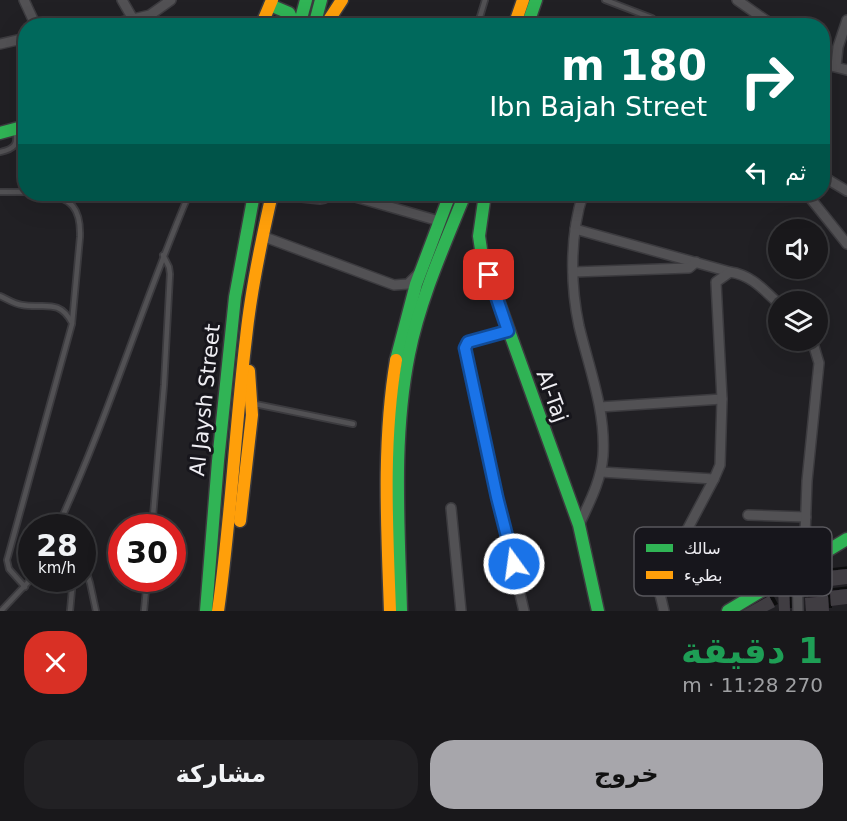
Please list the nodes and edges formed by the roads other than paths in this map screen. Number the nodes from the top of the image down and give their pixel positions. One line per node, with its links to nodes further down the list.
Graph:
1 (24, 0): 13 (street)
2 (122, 0): 14 (street)
3 (171, 0): 15 (street)
4 (306, 0): 18 (main road)
5 (321, 0): 19 (main road)
6 (342, 0): 20 (main road)
7 (485, 0): 21 (lane)
8 (524, 0): 22 (main road)
9 (536, 0): 23 (main road)
10 (605, 0): 24 (lane)
11 (737, 0): 25 (street)
12 (271, 2): 16 (main road); 17 (main road)
13 (32, 18)
14 (132, 18)
15 (137, 18)
16 (264, 18)
17 (292, 18)
18 (300, 18)
19 (316, 18)
20 (330, 18)
21 (480, 18)
22 (517, 18)
23 (530, 18)
24 (652, 18)
25 (763, 18)
26 (847, 20): 30 (street)
27 (18, 40): 28 (street)
28 (0, 44)
29 (830, 65): 30 (street)
30 (836, 66): 31 (street)
31 (847, 70)
32 (18, 128): 33 (main road)
33 (0, 133)
34 (18, 135): 35 (lane)
35 (0, 152)
36 (830, 181): 37 (street)
37 (847, 191)
38 (0, 192): 39 (lane)
39 (18, 192)
40 (68, 201): 61 (lane)
41 (186, 201): 54 (lane)
42 (253, 201): 95 (main road, Al Jaysh Street)
43 (271, 201): 52 (main road)
44 (369, 201): 50 (street)
45 (447, 201): 50 (main road)
46 (462, 201): 99 (main road)
47 (484, 201): 62 (main road, Al-Taj)
48 (581, 201): 51 (street)
49 (813, 201): 53 (street)
50 (439, 221): 56 (main road)
51 (575, 229): 55 (street); 57 (street)
52 (262, 236): 56 (street); 63 (main road)
53 (847, 244)
54 (163, 255): 73 (lane); 74 (lane)
55 (696, 262): 57 (street); 58 (street)
56 (423, 269): 98 (main road)
57 (573, 272): 67 (street)
58 (730, 272): 59 (street); 65 (street)
59 (768, 295)
60 (0, 296): 61 (lane)
61 (72, 324): 72 (lane)
62 (508, 331): 78 (main road, Al-Taj); 101 (street)
63 (246, 341): 66 (main road); 96 (main road, Al Jaysh Street)
64 (815, 351): 76 (street)
65 (722, 399): 67 (street); 70 (street)
66 (253, 403): 68 (lane); 97 (main road)
67 (600, 407): 69 (street)
68 (353, 424)
69 (601, 472): 70 (street); 78 (street)
70 (714, 479): 79 (street)
71 (451, 508): 100 (street)
72 (20, 514)
73 (63, 514)
74 (153, 514)
75 (748, 515): 76 (street)
76 (806, 517): 80 (street)
77 (18, 520): 83 (lane)
78 (579, 525): 102 (main road, Al-Taj)
79 (689, 527)
80 (805, 527)
81 (847, 539): 82 (main road)
82 (832, 548)
83 (18, 579)
84 (20, 592): 91 (lane)
85 (72, 592): 92 (lane)
86 (91, 592): 93 (lane)
87 (146, 592): 94 (lane)
88 (660, 596): 103 (street)
89 (752, 596): 104 (main road)
90 (799, 596): 105 (street)
91 (1, 611)
92 (70, 611)
93 (96, 611)
94 (144, 611)
95 (206, 611)
96 (218, 611)
97 (228, 611)
98 (390, 611)
99 (401, 611)
100 (461, 611)
101 (524, 611)
102 (598, 611)
103 (664, 611)
104 (728, 611)
105 (798, 611)

